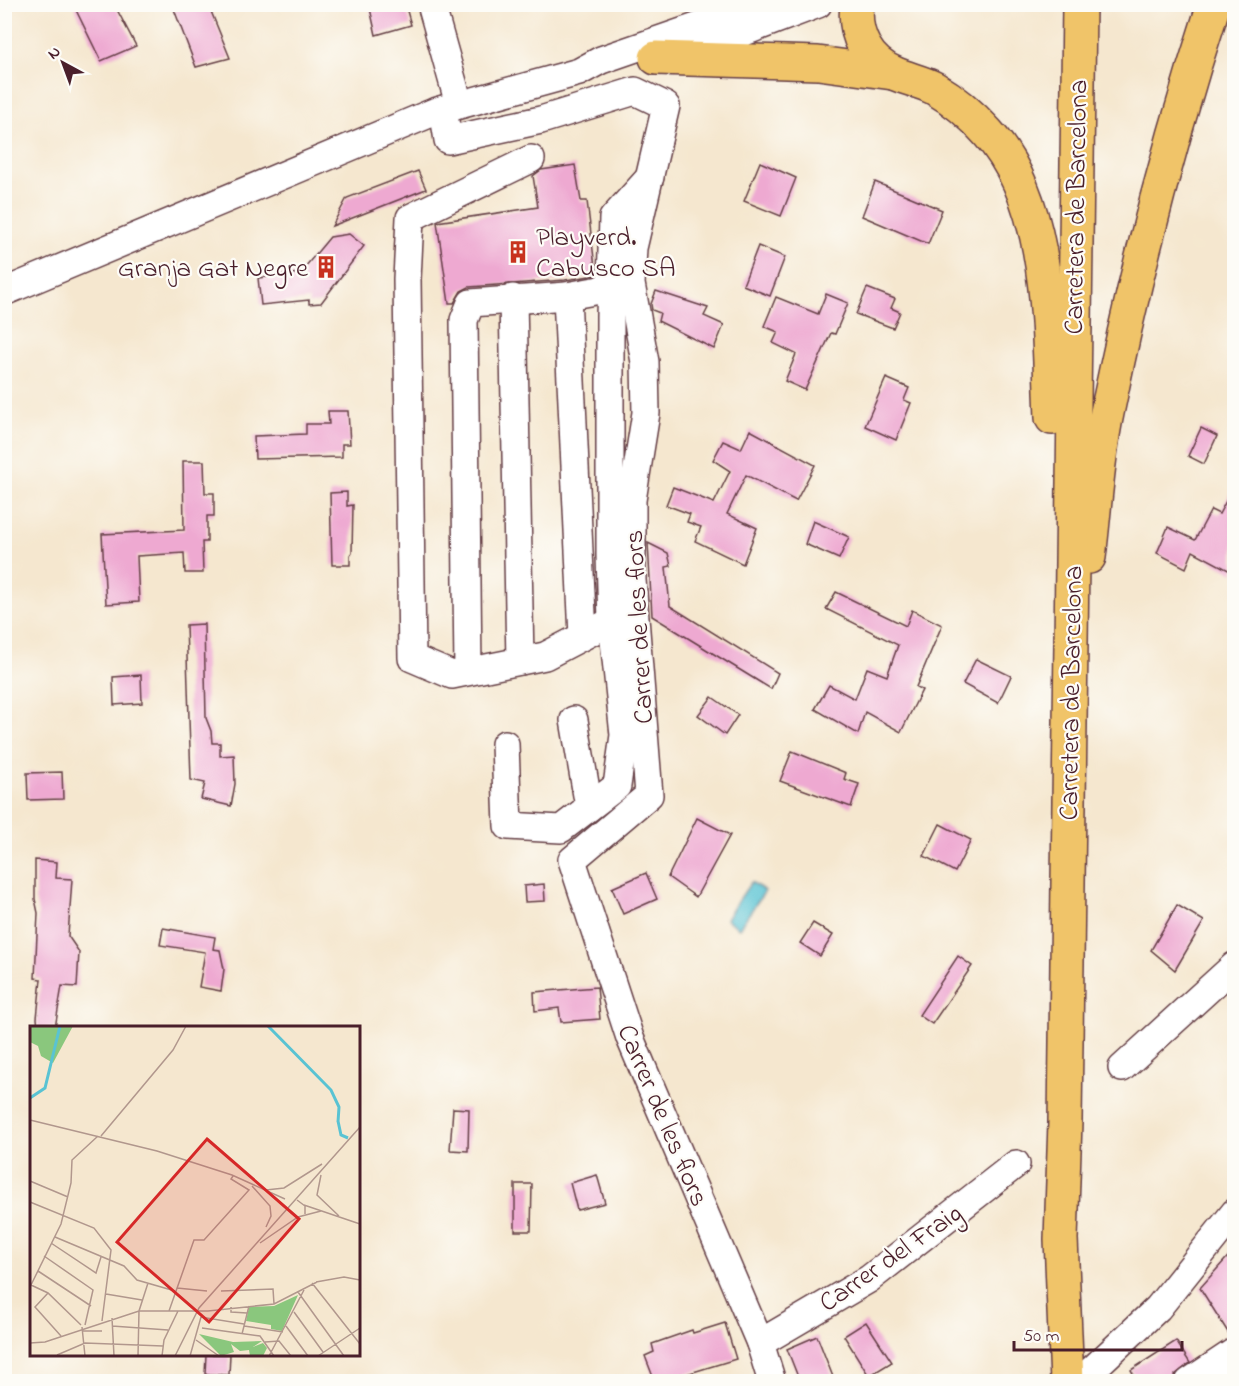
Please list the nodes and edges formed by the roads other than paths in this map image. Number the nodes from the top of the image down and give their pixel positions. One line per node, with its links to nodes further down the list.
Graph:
1 (431, 4): 10 (street)
2 (763, 4): 8 (street)
3 (818, 4): 7 (street)
4 (857, 4): 9 (highway)
5 (1078, 4): 21 (highway, Carretera de Barcelona)
6 (1214, 4): 21 (highway)
7 (656, 58): 8 (street); 9 (highway)
8 (579, 72): 10 (street)
9 (893, 73): 21 (highway)
10 (451, 106): 12 (street, Carrer de les flors); 14 (street)
11 (531, 159): 20 (street)
12 (651, 176): 13 (street); 29 (street, Carrer de les flors)
13 (610, 288): 15 (street); 17 (street)
14 (4, 292)
15 (567, 296): 16 (street); 18 (street)
16 (513, 298): 19 (street); 20 (street)
17 (612, 621): 18 (street); 24 (street)
18 (583, 636): 19 (street)
19 (520, 661): 20 (street)
20 (468, 671)
21 (1069, 705): 32 (highway, Carretera de Barcelona)
22 (574, 720): 24 (street)
23 (505, 744): 24 (street)
24 (589, 807)
25 (1234, 966): 26 (street)
26 (1122, 1068)
27 (1016, 1164): 29 (street, Carrer del Fraig)
28 (1234, 1213): 33 (street)
29 (760, 1343): 31 (street)
30 (1234, 1352): 34 (street)
31 (765, 1380)
32 (1067, 1382)
33 (1079, 1382)
34 (1189, 1382)

